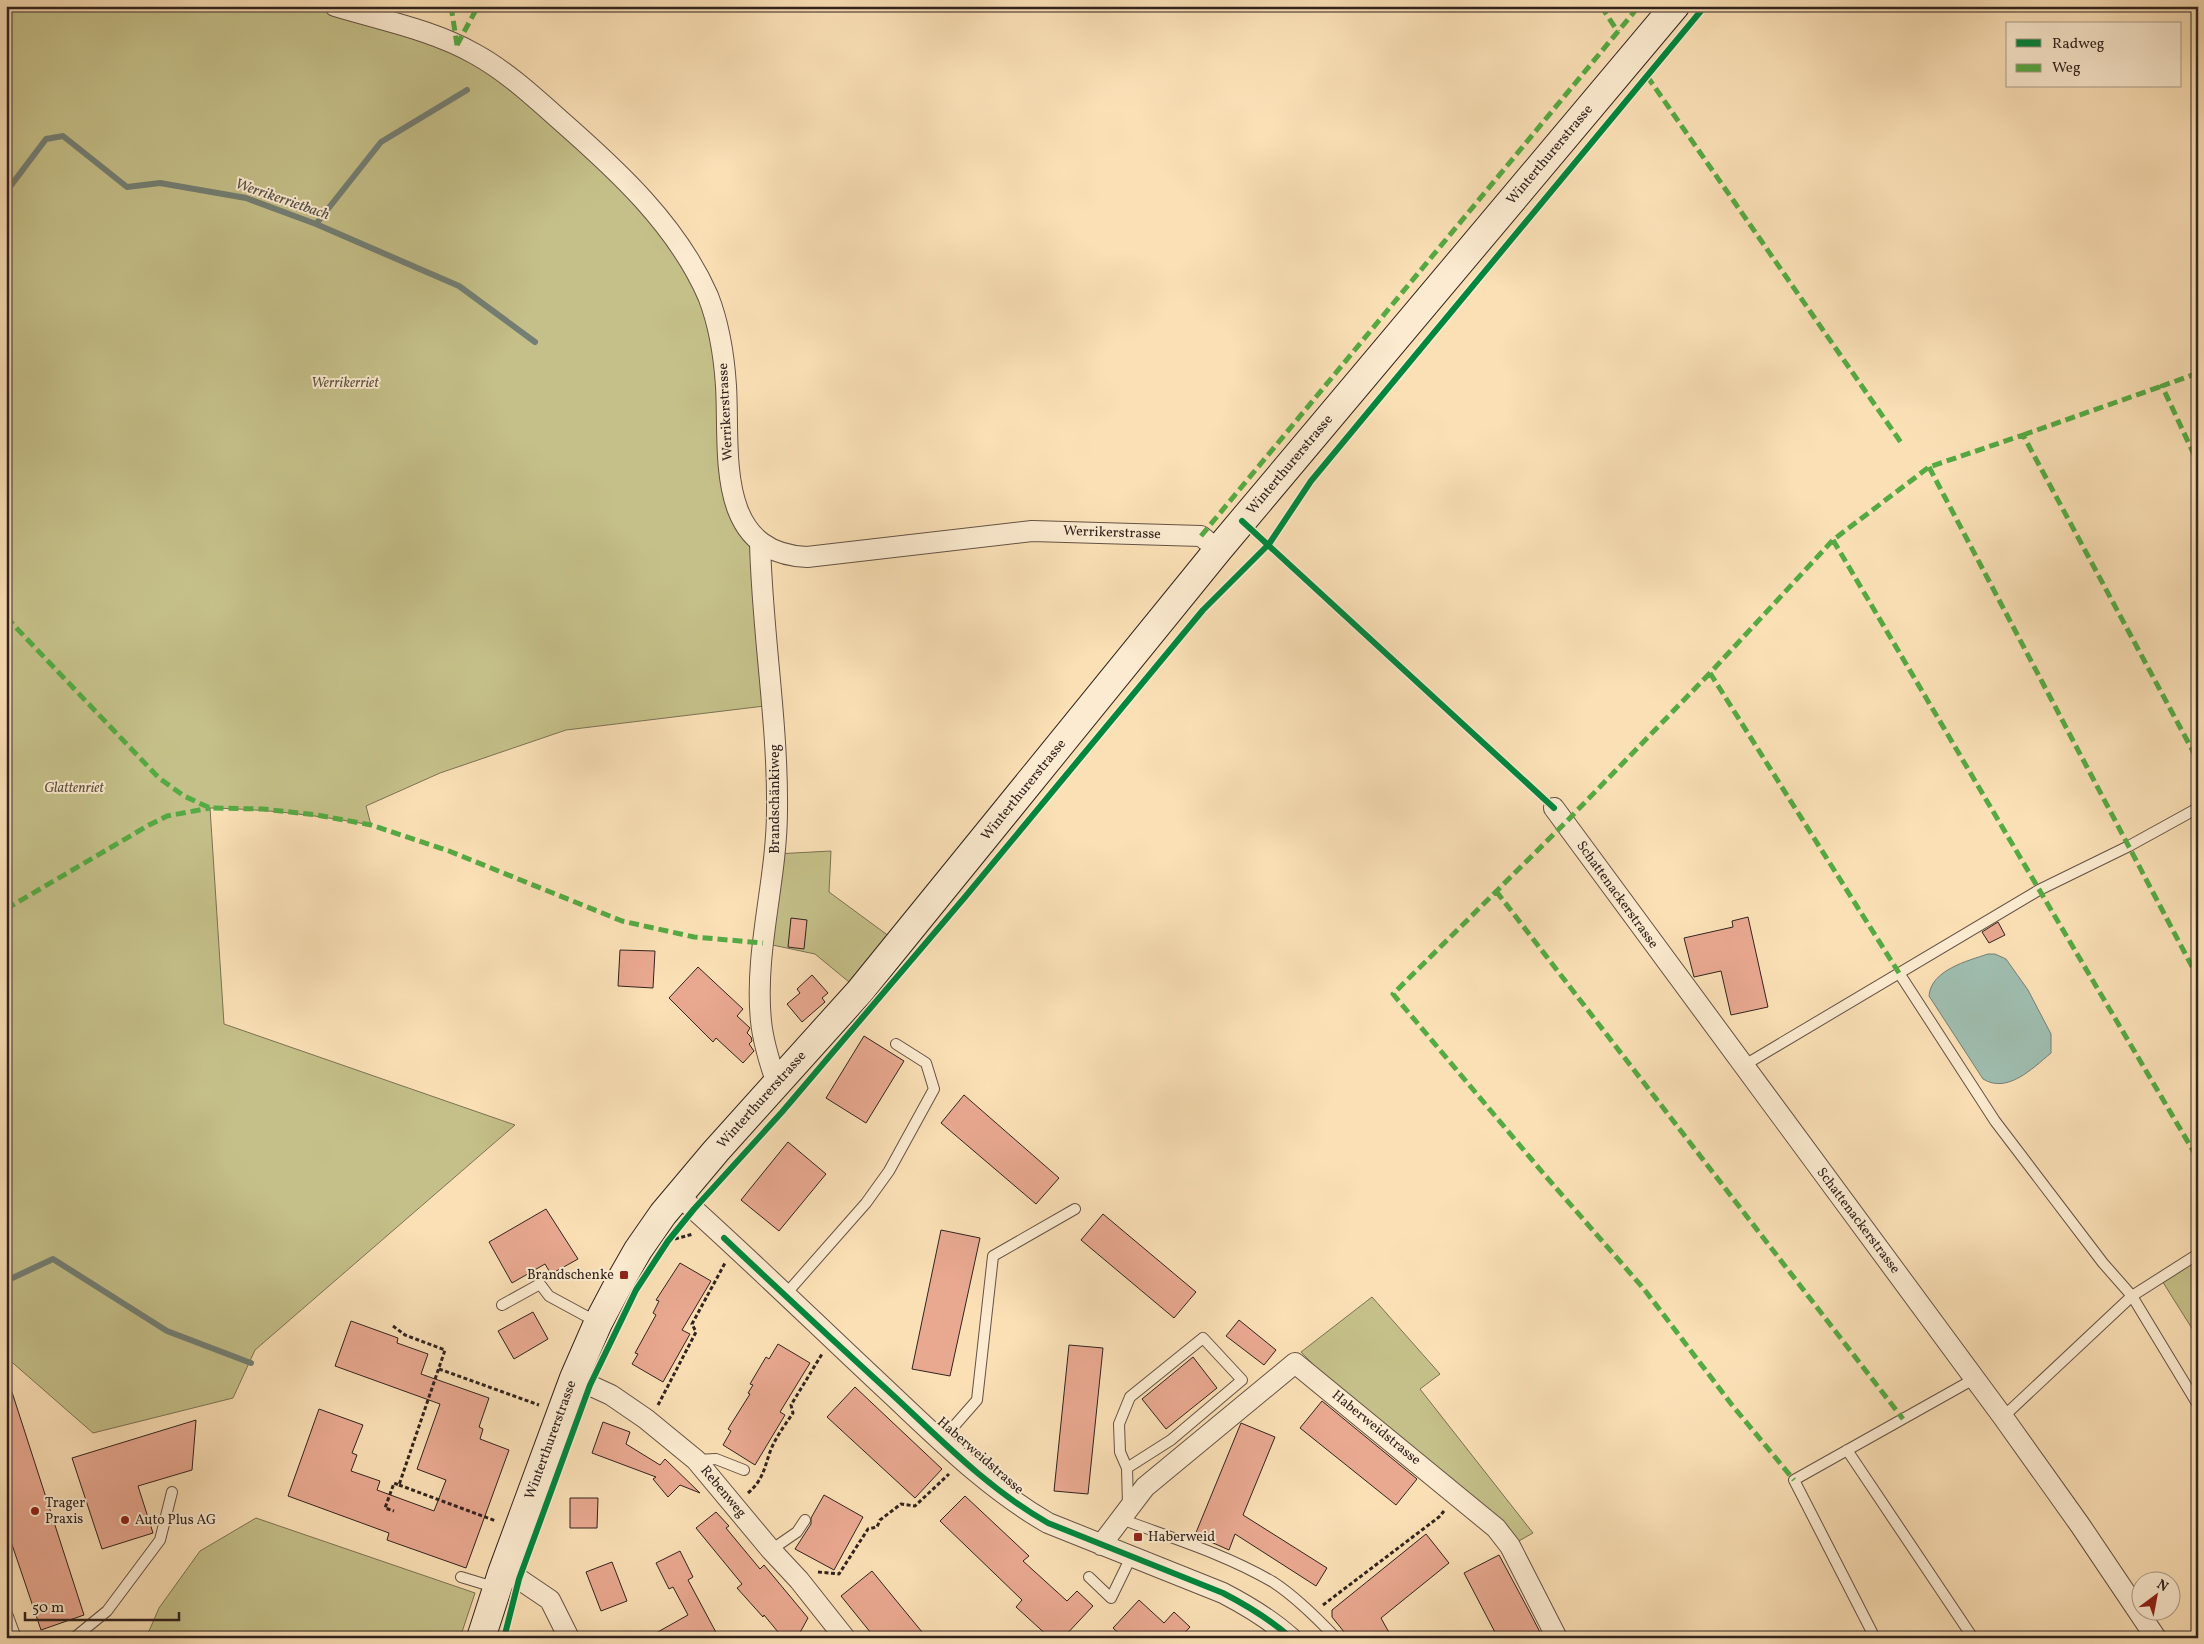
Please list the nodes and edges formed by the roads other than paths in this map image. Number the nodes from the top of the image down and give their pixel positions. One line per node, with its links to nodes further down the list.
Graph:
1 (335, 6): 3 (street, Werrikerstrasse)
2 (1675, 6): 4 (main road, Winterthurerstrasse)
3 (760, 542): 4 (street, Werrikerstrasse); 10 (street, Brandschänkiweg)
4 (1218, 550): 10 (main road, Winterthurerstrasse)
5 (1554, 808): 9 (street, Schattenackerstrasse)
6 (2198, 808): 7 (lane)
7 (1899, 973): 9 (lane); 15 (lane)
8 (896, 1044): 14 (lane)
9 (1743, 1066): 19 (street, Schattenackerstrasse)
10 (777, 1084): 11 (main road, Winterthurerstrasse)
11 (678, 1195): 14 (street, Haberweidstrasse); 17 (main road, Winterthurerstrasse)
12 (1075, 1209): 22 (lane)
13 (2198, 1254): 15 (lane)
14 (785, 1295): 22 (street, Haberweidstrasse)
15 (2132, 1296): 20 (lane); 21 (lane)
16 (502, 1305): 17 (lane)
17 (598, 1323): 18 (main road, Winterthurerstrasse)
18 (574, 1378): 24 (street, Rebenweg); 35 (main road, Winterthurerstrasse)
19 (1974, 1378): 21 (street, Schattenackerstrasse); 23 (lane)
20 (2198, 1405)
21 (2003, 1417): 47 (street, Schattenackerstrasse)
22 (941, 1441): 30 (street, Haberweidstrasse)
23 (1847, 1450): 45 (lane); 46 (lane)
24 (696, 1460): 26 (lane); 31 (street, Rebenweg)
25 (1127, 1468): 25 (lane); 28 (lane)
26 (744, 1470)
27 (172, 1492): 38 (lane)
28 (1124, 1514): 30 (street, Haberweidstrasse); 43 (lane); 44 (street, Haberweidstrasse)
29 (804, 1520): 31 (lane)
30 (1101, 1545): 32 (street, Haberweidstrasse)
31 (771, 1550): 41 (street, Rebenweg)
32 (1131, 1557): 34 (lane); 42 (street, Haberweidstrasse)
33 (461, 1577): 35 (lane)
34 (1089, 1577)
35 (500, 1580): 39 (main road, Winterthurerstrasse); 40 (street)
36 (6, 1611): 37 (lane)
37 (16, 1638)
38 (74, 1638)
39 (481, 1638)
40 (570, 1638)
41 (845, 1638)
42 (1291, 1638)
43 (1336, 1638)
44 (1557, 1638)
45 (1875, 1638)
46 (1973, 1638)
47 (2156, 1638)

